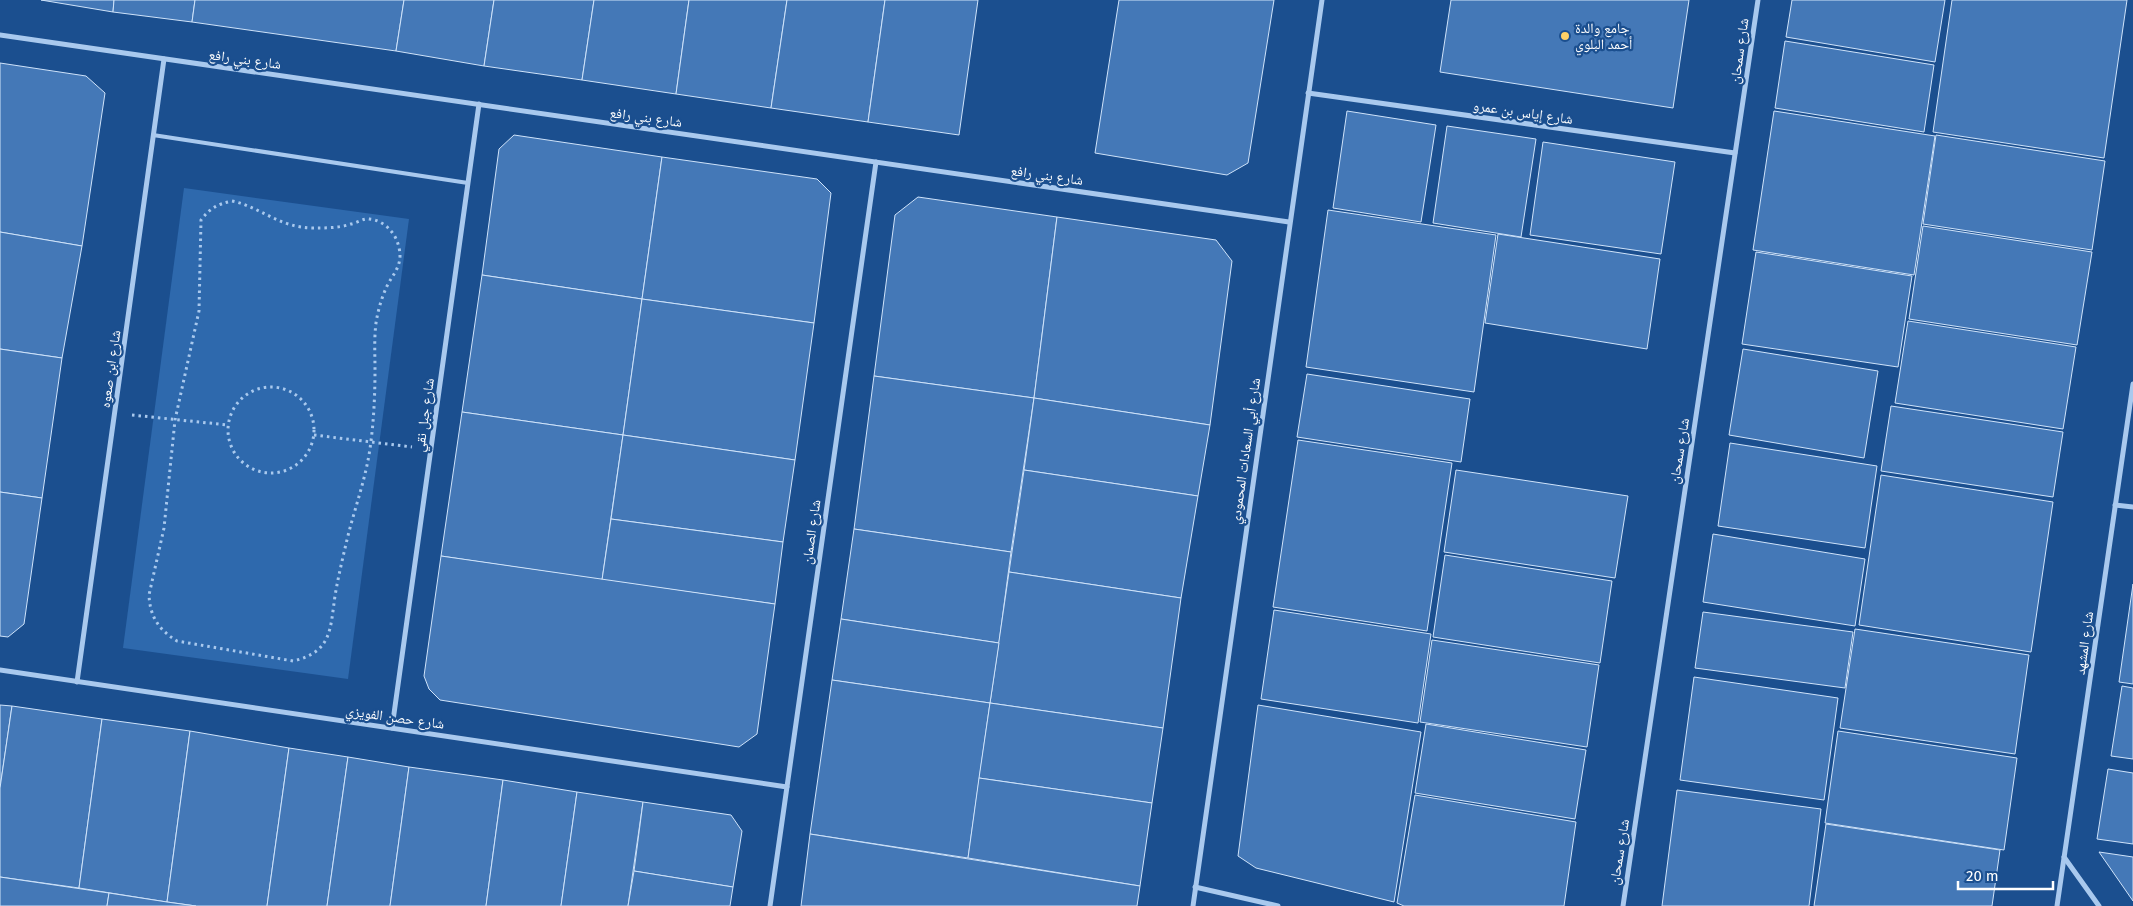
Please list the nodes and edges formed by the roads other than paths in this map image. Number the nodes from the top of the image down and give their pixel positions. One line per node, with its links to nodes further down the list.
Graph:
1 (1322, 0): 5 (street, شارع أبي السعادات المحمودي)
2 (1758, 0): 8 (street, شارع سمحان)
3 (0, 35): 4 (street, شارع بني رافع)
4 (164, 59): 6 (street, شارع بني رافع); 7 (street, شارع ابن صعوه)
5 (1308, 93): 8 (street, شارع إياس بن عمرو); 11 (street, شارع أبي السعادات المحمودي)
6 (479, 104): 9 (street, شارع بني رافع); 10 (street, شارع جبل نقي)
7 (153, 135): 10 (lane); 16 (street, شارع ابن صعوه)
8 (1736, 153): 24 (street, شارع سمحان)
9 (876, 162): 11 (street, شارع بني رافع); 18 (street, شارع الصمان)
10 (468, 183): 17 (street, شارع جبل نقي)
11 (1289, 222): 20 (street, شارع أبي السعادات المحمودي)
12 (2133, 384): 13 (street, شارع المشهد)
13 (2115, 505): 14 (street); 19 (street, شارع المشهد)
14 (2133, 507)
15 (0, 670): 16 (street, شارع حصن الفويزي)
16 (77, 682): 17 (street, شارع حصن الفويزي)
17 (392, 728): 18 (street, شارع حصن الفويزي)
18 (787, 786): 21 (street, شارع الصمان)
19 (2064, 856): 25 (street, شارع المشهد); 26 (street)
20 (1195, 887): 22 (street, شارع أبي السعادات المحمودي); 23 (street)
21 (770, 906)
22 (1193, 906)
23 (1278, 906)
24 (1623, 906)
25 (2056, 906)
26 (2099, 906)

